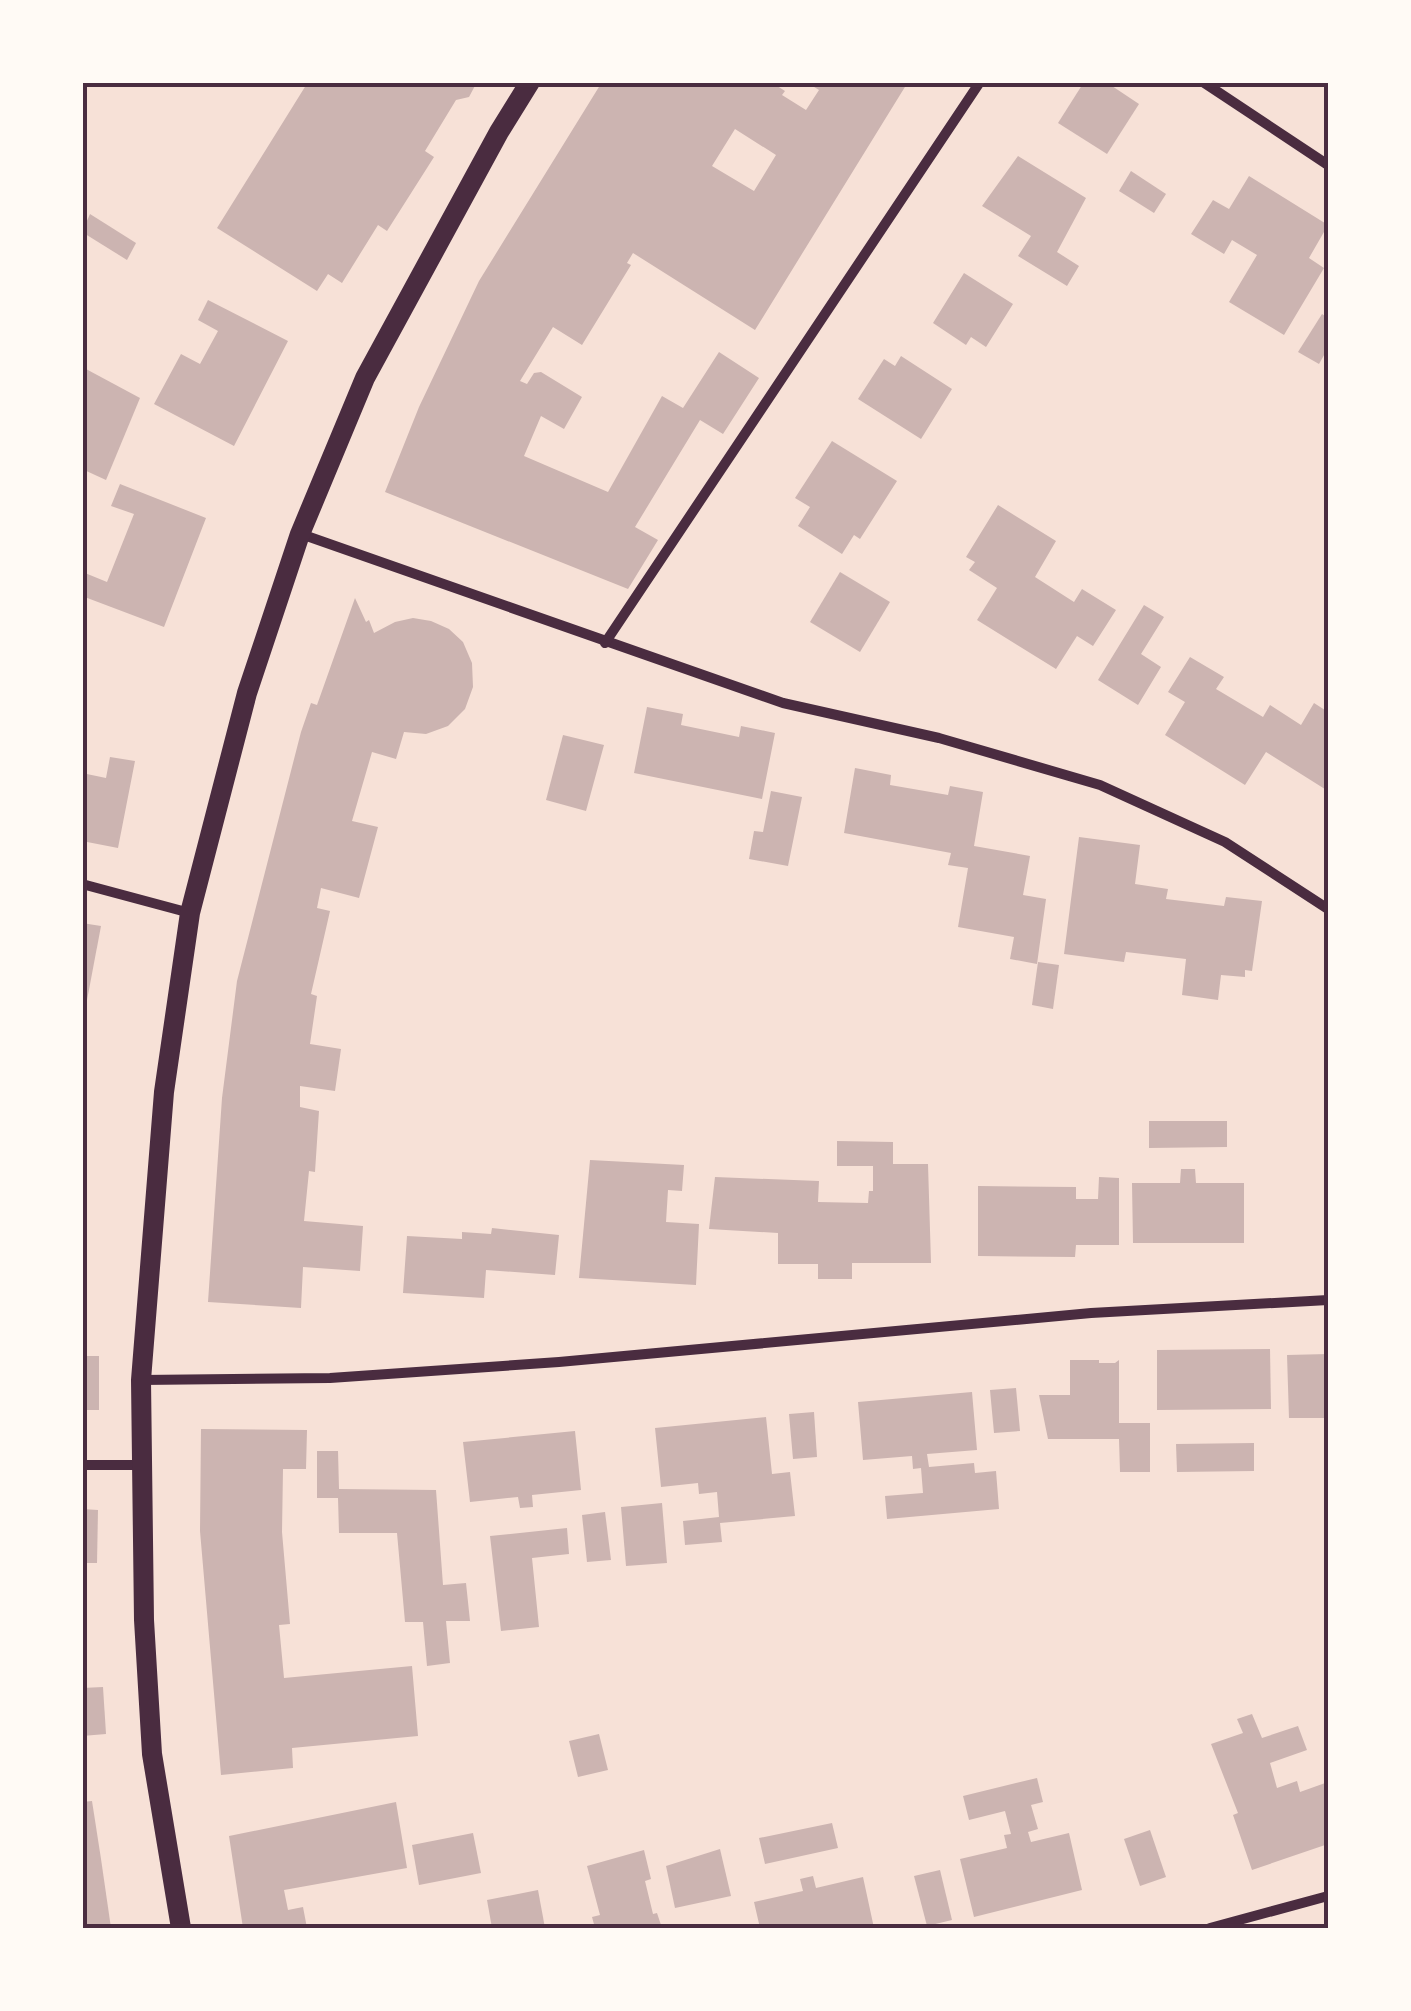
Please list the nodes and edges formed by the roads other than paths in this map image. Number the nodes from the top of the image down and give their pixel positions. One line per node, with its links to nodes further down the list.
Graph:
1 (530, 82): 5 (main road)
2 (980, 82): 6 (street)
3 (1203, 82): 4 (street)
4 (1328, 165)
5 (300, 534): 6 (street); 9 (main road)
6 (605, 643): 8 (street)
7 (82, 884): 9 (street)
8 (1328, 908)
9 (190, 912): 11 (main road)
10 (1328, 1300): 11 (street)
11 (141, 1380): 13 (main road)
12 (82, 1465): 13 (street)
13 (141, 1465): 15 (main road)
14 (1328, 1896): 16 (street)
15 (181, 1928)
16 (1210, 1928)

